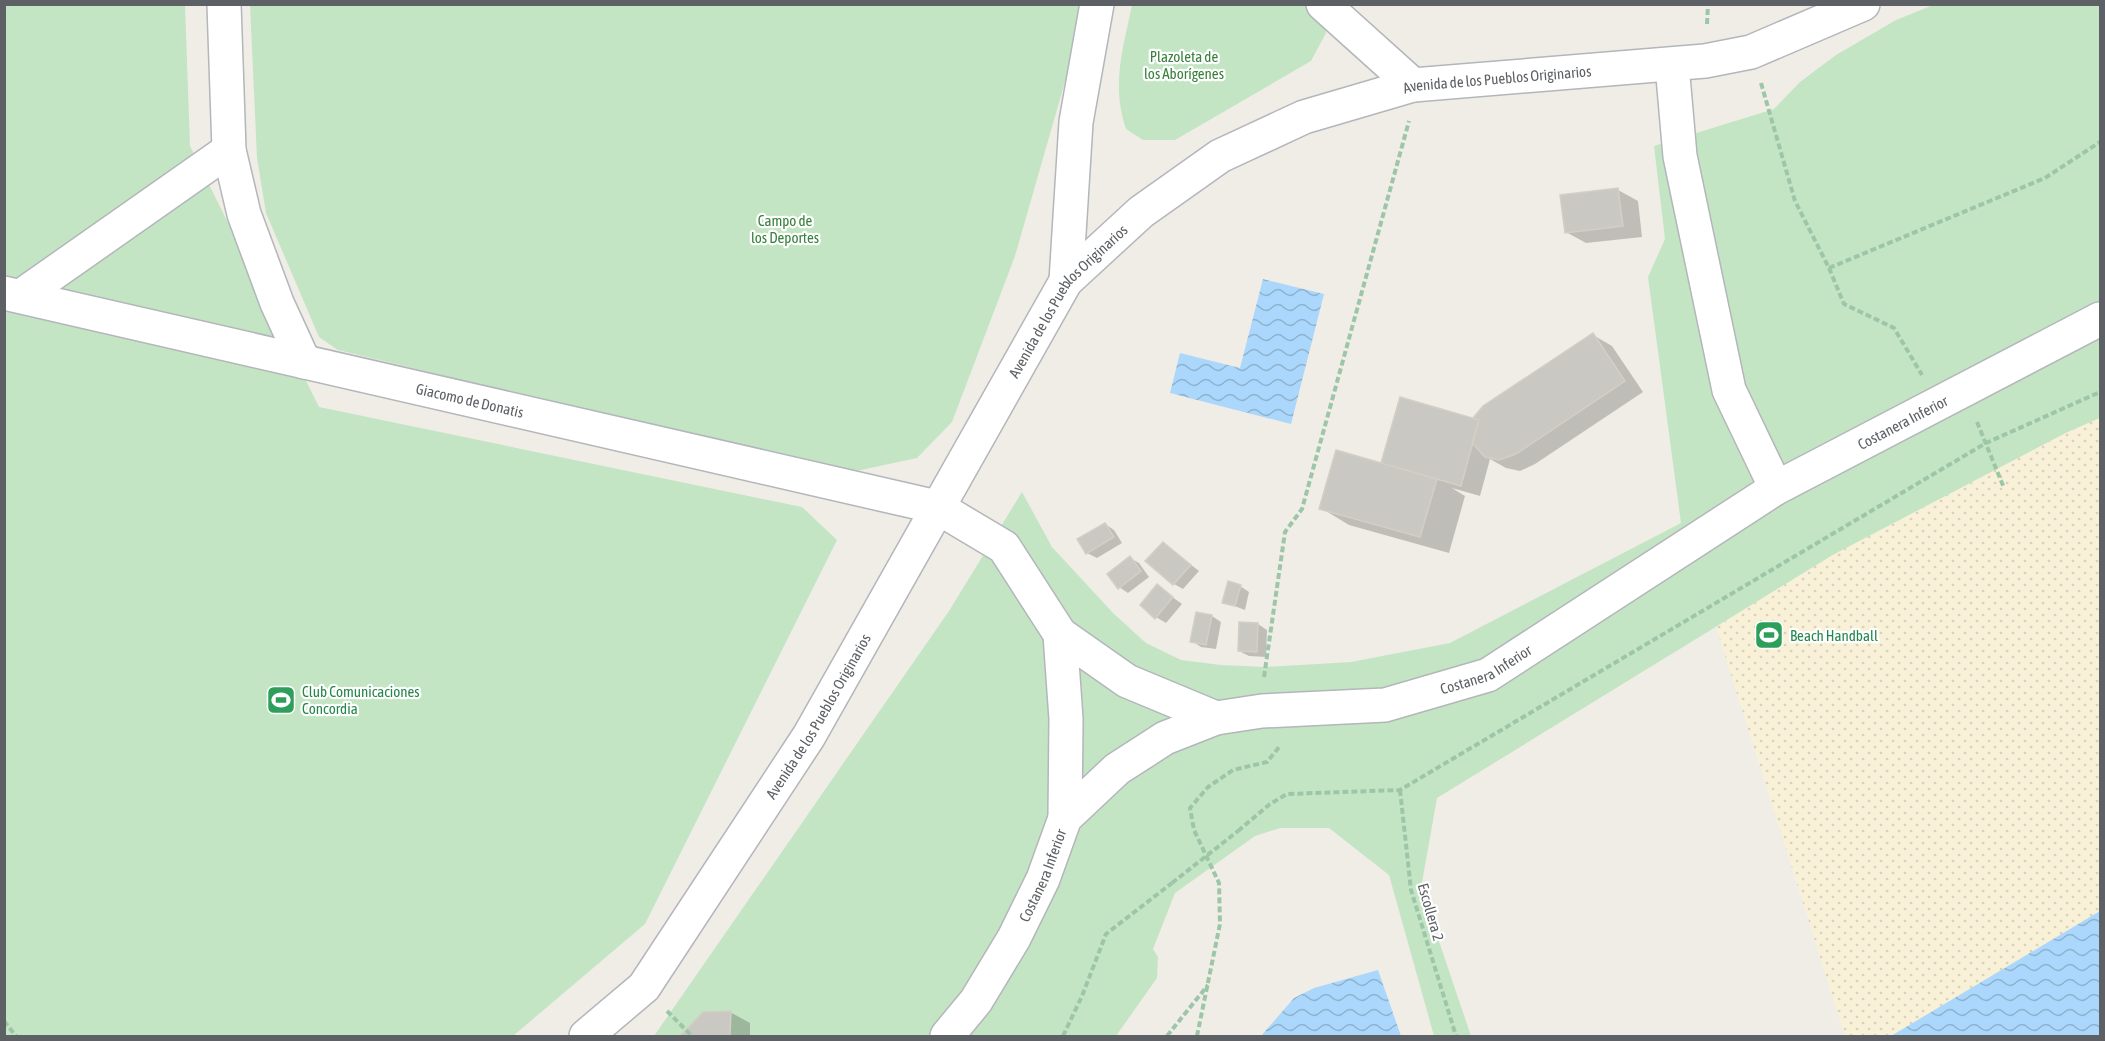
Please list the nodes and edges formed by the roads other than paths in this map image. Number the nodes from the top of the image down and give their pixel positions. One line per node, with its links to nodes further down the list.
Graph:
1 (224, 4): 7 (street)
2 (1098, 4): 8 (street)
3 (1323, 4): 6 (street)
4 (1863, 4): 5 (street, Avenida de los Pueblos Originarios)
5 (1672, 65): 6 (street, Avenida de los Pueblos Originarios); 12 (street)
6 (1418, 85): 8 (street, Avenida de los Pueblos Originarios)
7 (229, 150): 9 (street); 11 (street)
8 (1066, 281): 13 (street, Avenida de los Pueblos Originarios)
9 (13, 294): 11 (street, Giacomo de Donatis)
10 (2100, 319): 12 (street, Costanera Inferior)
11 (304, 362): 13 (street, Giacomo de Donatis)
12 (1776, 488): 15 (street, Costanera Inferior)
13 (937, 507): 14 (street, Giacomo de Donatis); 17 (street, Avenida de los Pueblos Originarios)
14 (1060, 634): 15 (street); 16 (street)
15 (1216, 718): 16 (street, Costanera Inferior)
16 (1065, 818): 18 (street, Costanera Inferior)
17 (586, 1036)
18 (947, 1036)

